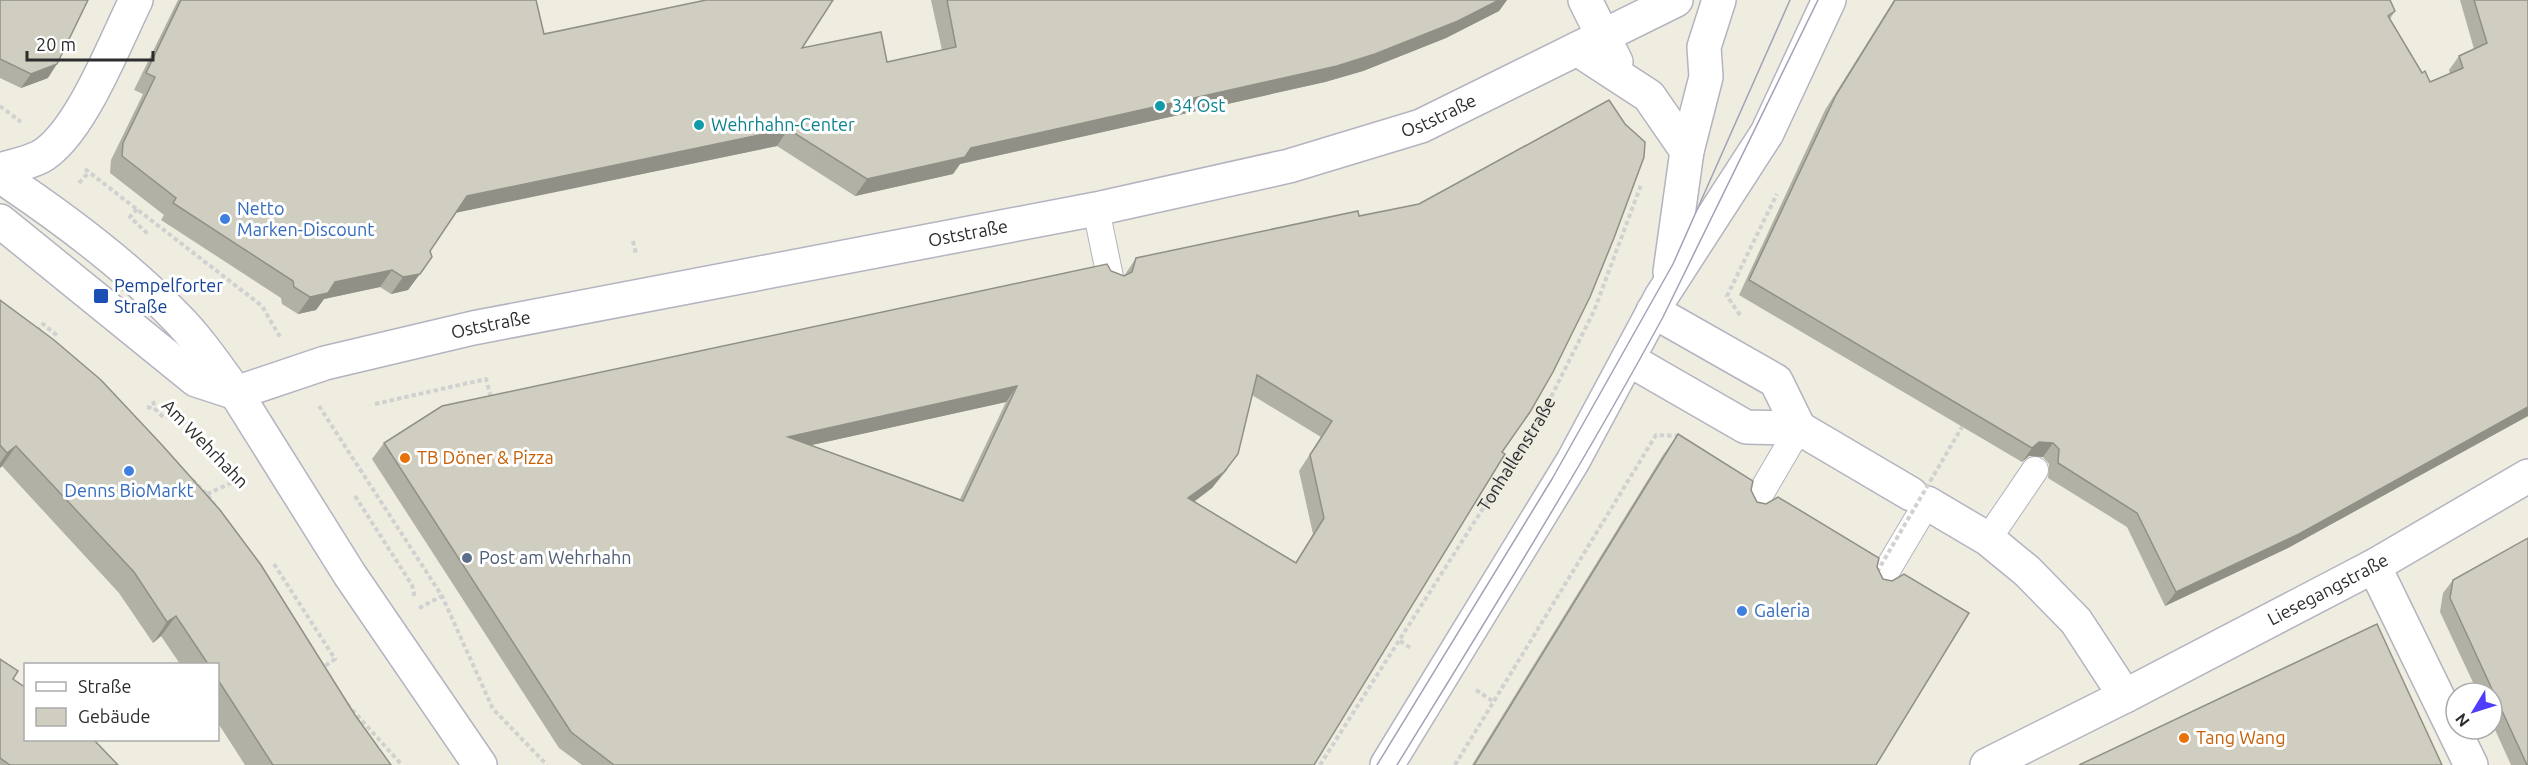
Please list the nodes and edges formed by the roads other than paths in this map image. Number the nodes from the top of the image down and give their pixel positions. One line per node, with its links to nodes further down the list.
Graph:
1 (136, 0): 8 (street)
2 (1585, 0): 6 (street)
3 (1676, 0): 6 (street, Oststraße)
4 (1719, 0): 7 (street)
5 (1829, 0): 13 (street)
6 (1590, 42): 7 (street); 10 (street, Oststraße)
7 (1686, 151): 13 (street)
8 (0, 170)
9 (0, 176): 15 (street)
10 (1096, 210): 12 (lane); 15 (street, Oststraße)
11 (0, 221): 15 (street, Am Wehrhahn)
12 (1110, 277)
13 (1657, 304): 14 (street); 16 (street)
14 (1628, 359): 16 (street); 26 (street)
15 (236, 393): 25 (street)
16 (1799, 428): 19 (street); 20 (lane)
17 (2035, 470): 21 (lane)
18 (2528, 476): 22 (street, Liesegangstraße)
19 (1919, 498): 21 (street); 23 (lane)
20 (1751, 510)
21 (1988, 540): 24 (street)
22 (2374, 566): 24 (street, Liesegangstraße); 28 (street)
23 (1877, 580)
24 (2125, 696): 27 (street, Liesegangstraße)
25 (480, 765)
26 (1387, 765)
27 (1987, 765)
28 (2471, 765)

